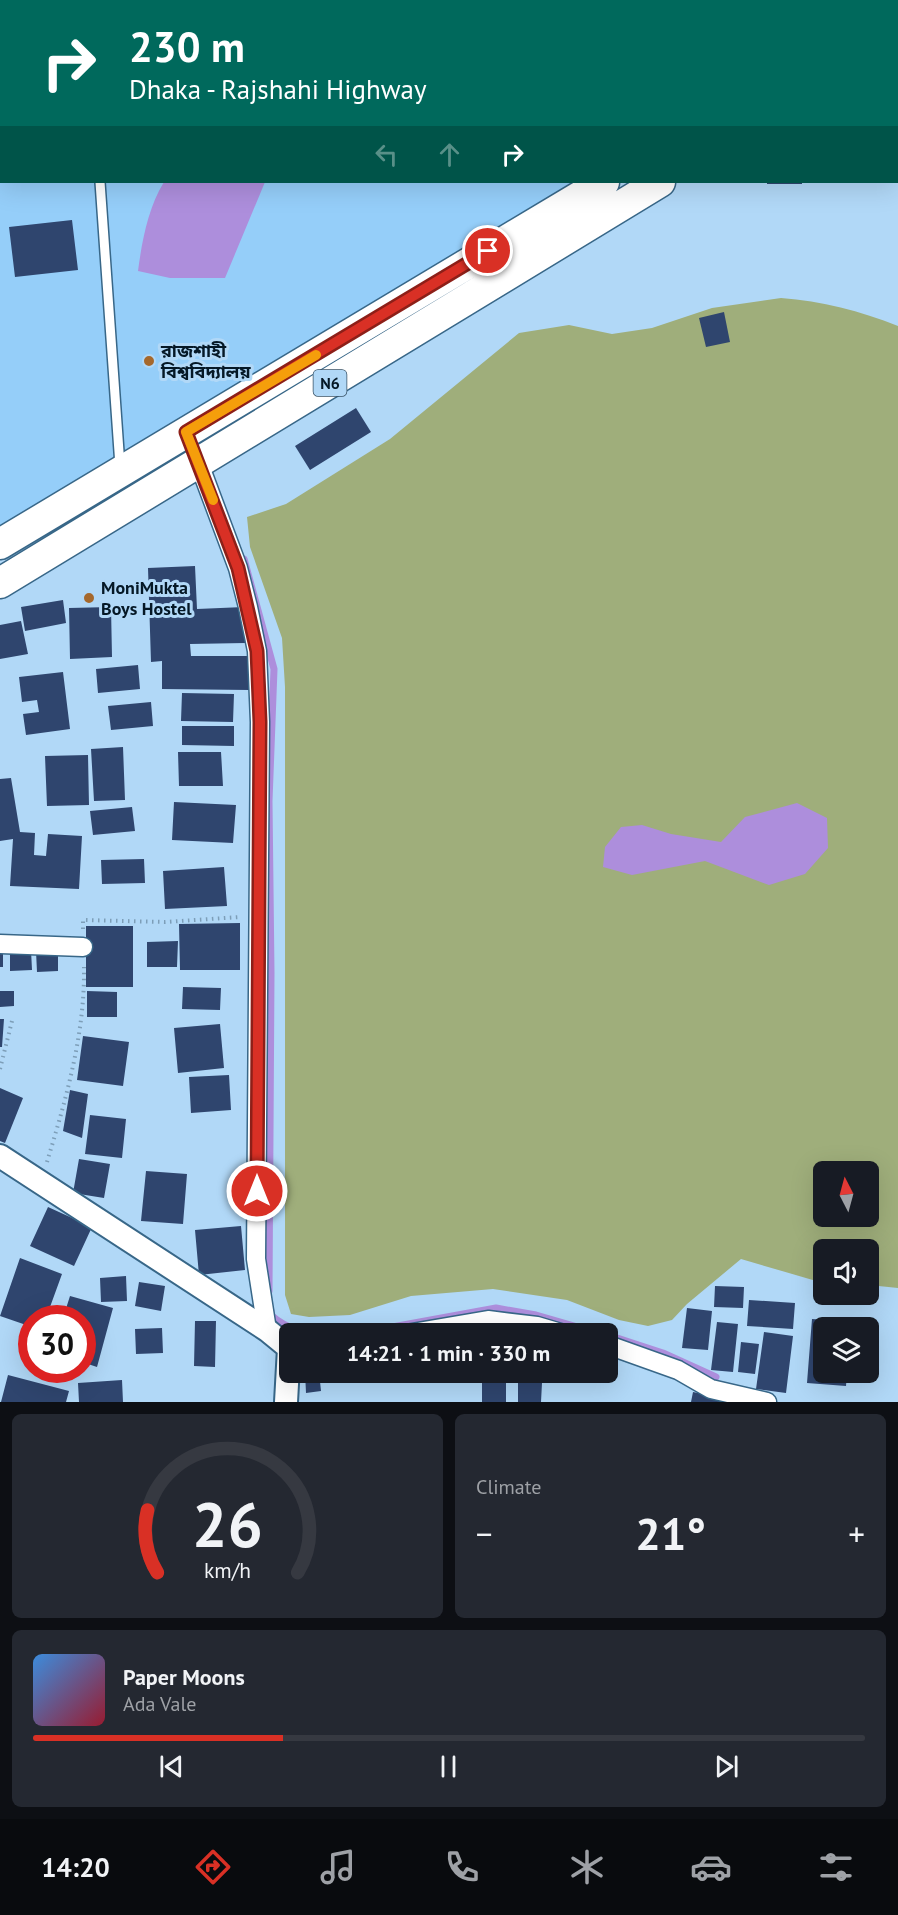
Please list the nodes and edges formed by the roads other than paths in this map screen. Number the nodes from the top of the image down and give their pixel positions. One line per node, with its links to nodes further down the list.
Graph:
1 (100, 183): 6 (lane)
2 (602, 183): 4 (highway, N6)
3 (658, 183): 5 (highway, N6)
4 (186, 432): 5 (street); 6 (highway, N6)
5 (199, 463): 8 (highway, N6); 14 (street)
6 (121, 471): 7 (highway, N6)
7 (0, 544)
8 (0, 583)
9 (0, 944): 10 (street)
10 (83, 947)
11 (0, 1156): 14 (street)
12 (470, 1323): 13 (street)
13 (512, 1323)
14 (267, 1330): 15 (street)
15 (279, 1340)
16 (618, 1349): 19 (street)
17 (287, 1383): 18 (street)
18 (286, 1402)
19 (767, 1402)

